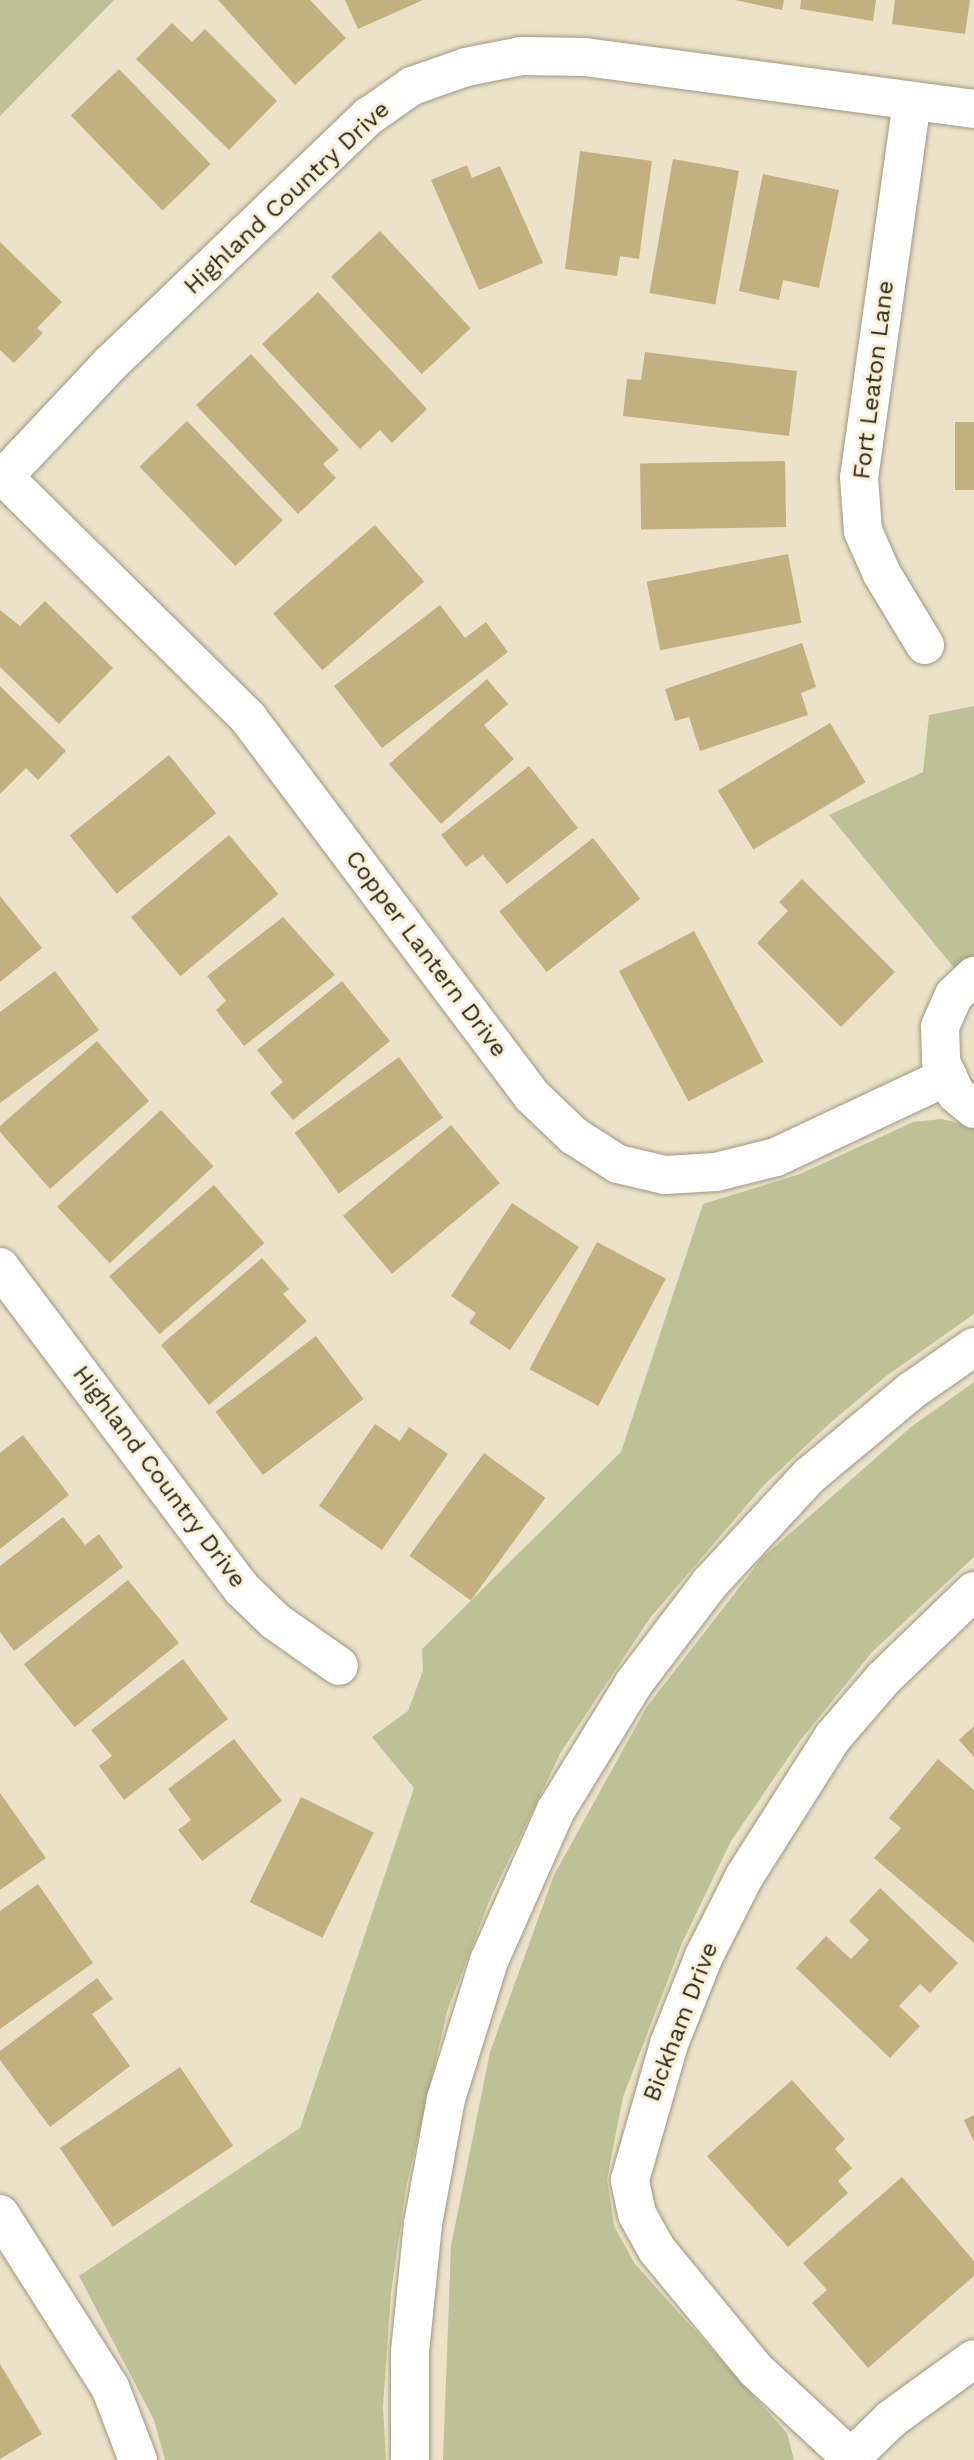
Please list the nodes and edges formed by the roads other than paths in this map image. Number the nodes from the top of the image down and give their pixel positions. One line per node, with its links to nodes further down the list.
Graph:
1 (912, 101): 2 (street, Highland Country Drive); 3 (street, Highland Country Drive); 4 (street, Fort Leaton Lane)
2 (974, 109)
3 (2, 479): 6 (street, Copper Lantern Drive)
4 (925, 645)
5 (974, 976): 6 (street)
6 (948, 1076): 7 (street)
7 (974, 1109)
8 (0, 1267): 11 (street, Highland Country Drive)
9 (974, 1347): 16 (street)
10 (974, 1591): 14 (street, Bickham Drive)
11 (339, 1666)
12 (0, 2214): 15 (street)
13 (974, 2358): 14 (street)
14 (850, 2459)
15 (138, 2460)
16 (410, 2460)

